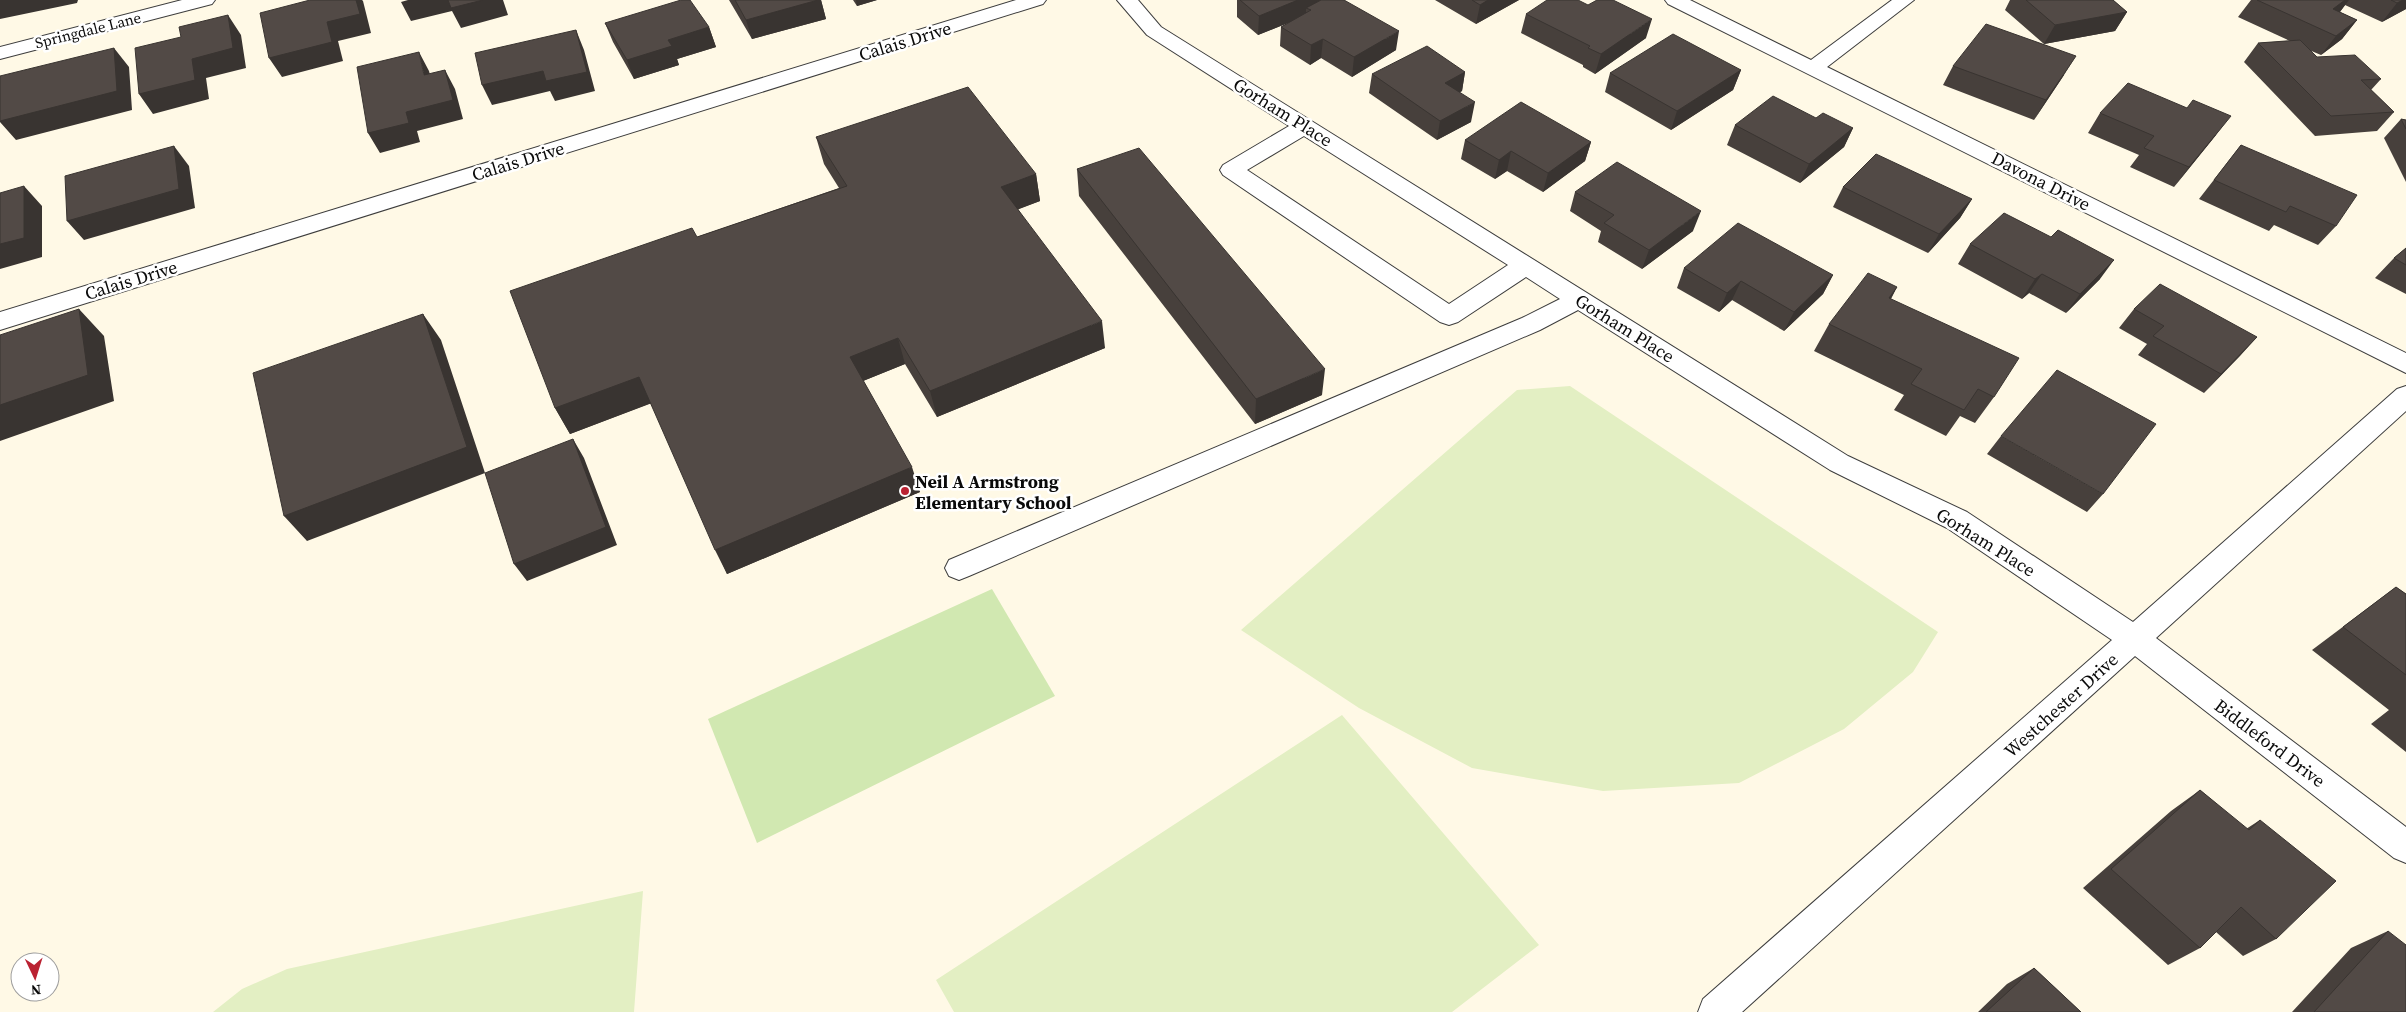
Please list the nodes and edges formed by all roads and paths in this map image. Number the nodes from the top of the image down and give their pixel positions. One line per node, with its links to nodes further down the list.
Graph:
1 (205, 0): 6 (street, Springdale Lane)
2 (1036, 0): 11 (street, Calais Drive)
3 (1127, 0): 8 (street, Gorham Place)
4 (1675, 0): 7 (street, Davona Drive)
5 (1904, 0): 7 (street)
6 (0, 53)
7 (1813, 68): 12 (street, Davona Drive)
8 (1305, 126): 9 (street, Gorham Place); 9 (street)
9 (1526, 265): 10 (street, Gorham Place)
10 (1580, 299): 14 (street); 15 (street, Gorham Place)
11 (0, 321)
12 (2406, 364)
13 (2406, 396): 15 (street, Westchester Drive)
14 (959, 568)
15 (2135, 639): 16 (street, Biddleford Drive); 17 (street, Westchester Drive)
16 (2406, 847)
17 (1716, 1012)

